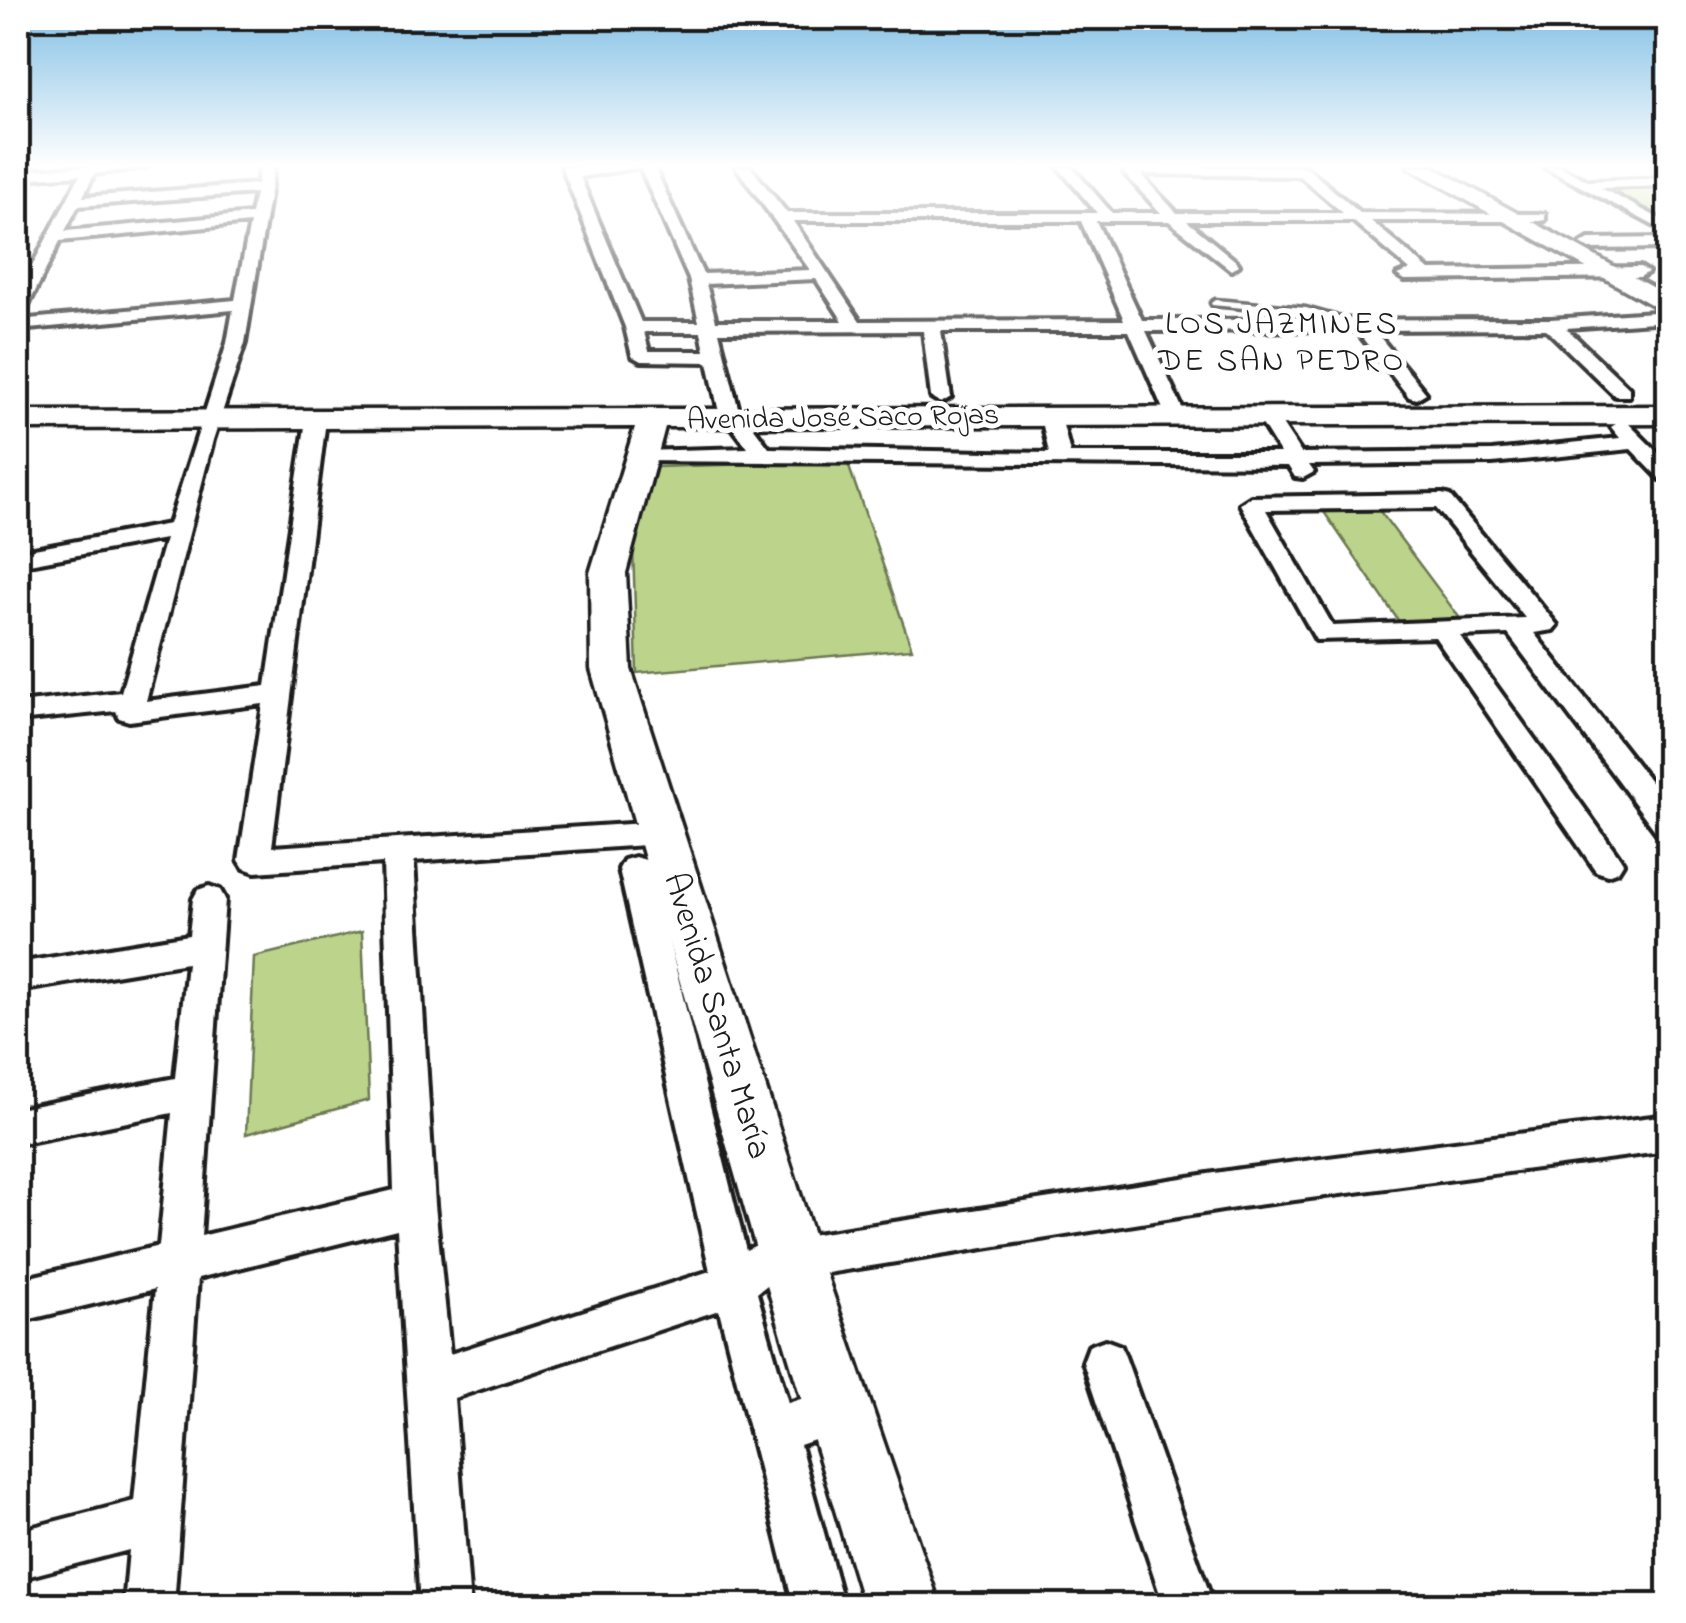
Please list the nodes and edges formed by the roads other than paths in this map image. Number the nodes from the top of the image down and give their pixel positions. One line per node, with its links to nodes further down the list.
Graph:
1 (51, 243): 13 (street)
2 (254, 243): 23 (street)
3 (600, 243): 34 (street)
4 (681, 243): 20 (street)
5 (800, 243): 16 (street)
6 (1098, 243): 30 (street)
7 (1204, 243): 12 (street)
8 (1388, 243): 18 (street)
9 (1557, 243): 17 (main road)
10 (1668, 243): 11 (street)
11 (1589, 244): 15 (main road)
12 (1231, 265)
13 (37, 270): 14 (street); 25 (street)
14 (18, 272)
15 (1640, 272): 17 (street); 21 (main road)
16 (821, 274): 20 (street); 32 (street)
17 (1612, 274): 18 (street); 24 (main road)
18 (1425, 275): 19 (street)
19 (1405, 276)
20 (697, 278): 31 (street)
21 (1668, 288)
22 (1215, 303): 27 (lane)
23 (244, 304): 29 (street); 44 (street)
24 (1668, 306)
25 (18, 307)
26 (1668, 316): 28 (street)
27 (1360, 324): 28 (street); 30 (street); 36 (street)
28 (1552, 324): 38 (street)
29 (18, 325)
30 (1134, 325): 33 (street); 40 (street)
31 (709, 326): 32 (street); 34 (street); 35 (street)
32 (855, 326): 33 (street)
33 (932, 326): 37 (street)
34 (634, 327): 35 (street)
35 (716, 357): 46 (street)
36 (1416, 393)
37 (941, 397)
38 (1616, 404): 39 (main road, Avenida José Saco Rojas); 41 (main road, Avenida José Saco Rojas); 48 (street)
39 (1668, 415)
40 (1176, 416): 41 (main road, Avenida José Saco Rojas); 42 (main road, Avenida José Saco Rojas)
41 (1267, 416): 50 (street)
42 (1052, 417): 46 (main road, Avenida José Saco Rojas); 51 (street)
43 (18, 420): 44 (main road, Avenida José Saco Rojas)
44 (210, 420): 45 (main road, Avenida José Saco Rojas); 54 (street)
45 (316, 420): 47 (main road, Avenida José Saco Rojas); 58 (street)
46 (738, 420): 47 (main road, Avenida José Saco Rojas); 49 (street)
47 (646, 439): 49 (street); 63 (main road, Avenida Santa María)
48 (1636, 442): 50 (street); 52 (street)
49 (763, 454): 51 (street)
50 (1295, 459): 51 (street); 53 (street)
51 (1061, 460)
52 (1668, 474)
53 (1324, 503): 56 (street); 57 (street)
54 (180, 529): 55 (street); 59 (street)
55 (18, 559)
56 (1516, 627): 57 (street); 61 (street)
57 (1443, 630): 64 (street)
58 (278, 693): 59 (street); 62 (street)
59 (132, 700): 60 (street)
60 (18, 712)
61 (1668, 825)
62 (398, 851): 63 (street); 71 (street)
63 (648, 851): 72 (main road, Avenida Santa María); 74 (street)
64 (1606, 863)
65 (209, 899): 66 (street)
66 (205, 946): 67 (street); 68 (street)
67 (18, 977)
68 (192, 1092): 69 (street); 73 (street)
69 (18, 1126)
70 (1668, 1133): 72 (street)
71 (415, 1205): 73 (street); 77 (street)
72 (790, 1259): 74 (street); 78 (main road, Avenida Santa María)
73 (178, 1262): 75 (street); 80 (street)
74 (734, 1284): 77 (street); 79 (street)
75 (18, 1302)
76 (1105, 1362): 86 (street)
77 (431, 1383): 83 (street)
78 (839, 1410): 79 (street); 85 (main road, Avenida Santa María)
79 (773, 1431): 84 (street)
80 (157, 1519): 81 (street); 82 (street)
81 (18, 1555)
82 (149, 1606)
83 (444, 1606)
84 (819, 1606)
85 (902, 1606)
86 (1189, 1606)

